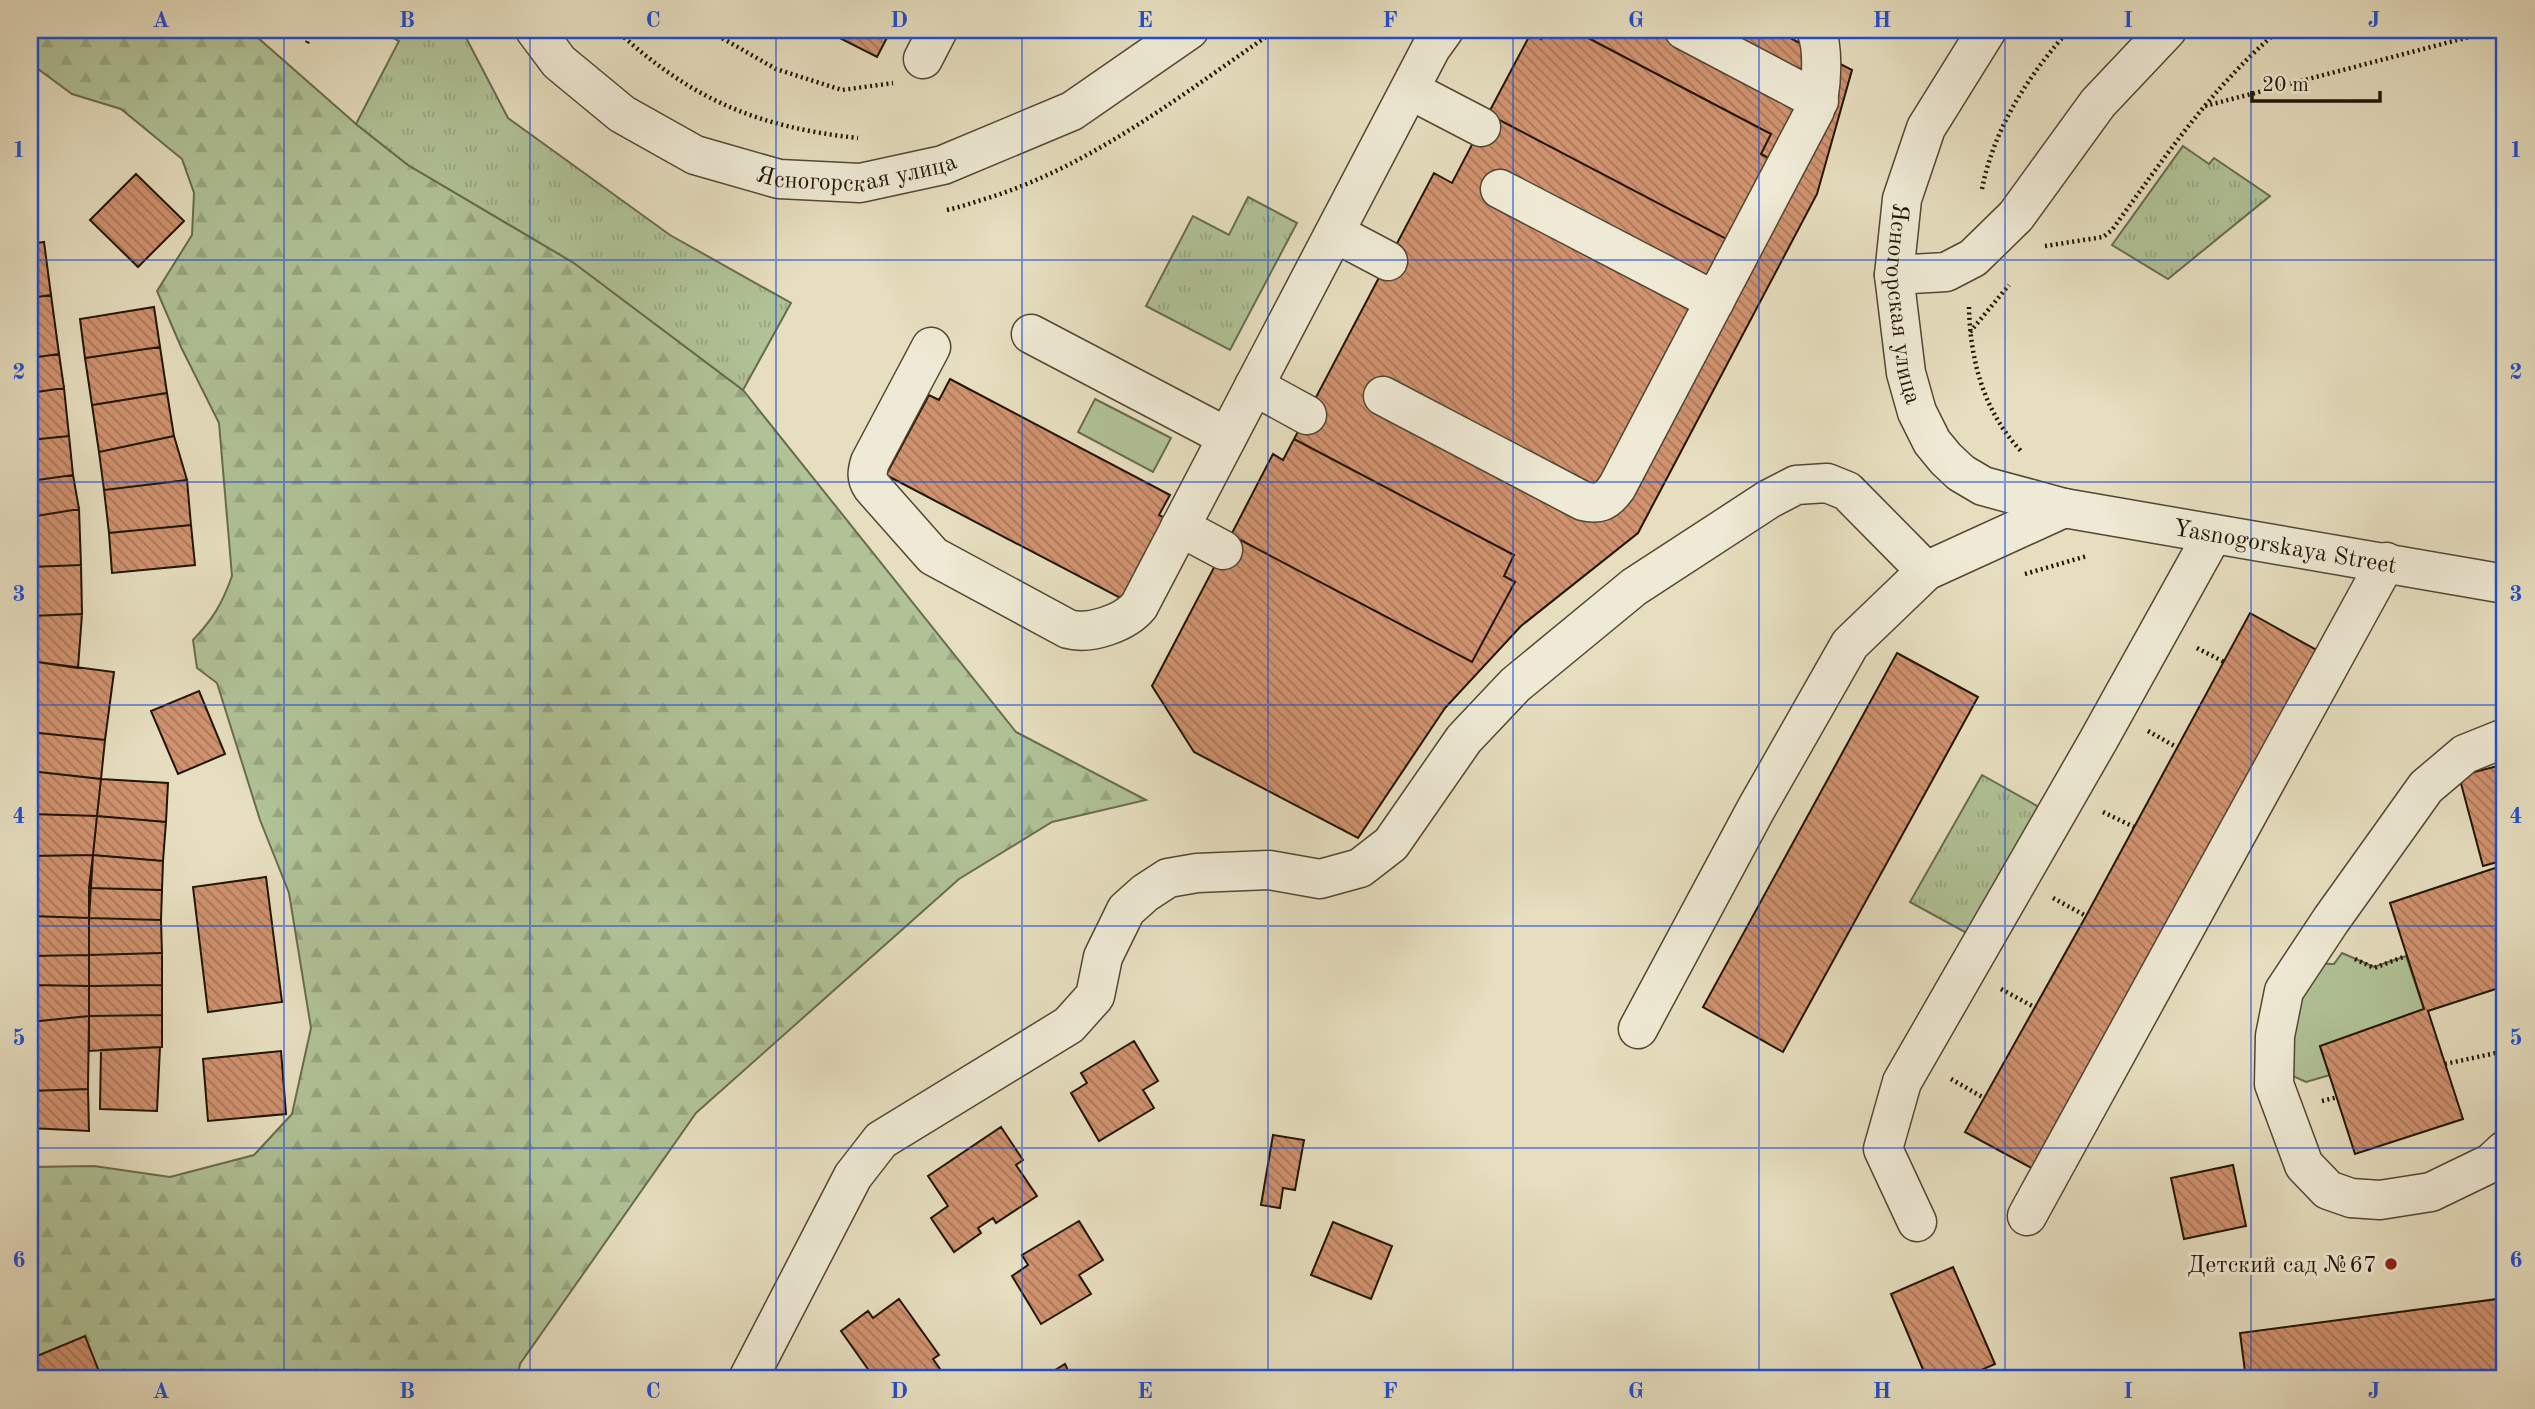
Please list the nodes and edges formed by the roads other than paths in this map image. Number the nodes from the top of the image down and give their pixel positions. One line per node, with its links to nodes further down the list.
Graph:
1 (535, 30): 2 (street, Ясногорская улица)
2 (1189, 30)
3 (1444, 30): 8 (street)
4 (1684, 30): 9 (street)
5 (1816, 30): 9 (street)
6 (1987, 30): 14 (street, Ясногорская улица)
7 (2167, 30): 14 (street)
8 (1410, 90): 10 (street); 12 (street)
9 (1819, 101): 15 (street)
10 (1481, 127)
11 (1500, 189): 15 (street)
12 (1335, 233): 13 (street); 18 (street)
13 (1388, 261)
14 (1894, 275): 22 (street, Ясногорская улица)
15 (1715, 301): 19 (street)
16 (1031, 334): 21 (street)
17 (931, 348): 23 (street)
18 (1254, 386): 20 (street); 21 (street)
19 (1383, 396)
20 (1307, 415)
21 (1227, 437): 23 (street)
22 (2064, 508): 24 (street, Yasnogorskaya Street); 27 (street)
23 (1180, 527): 25 (street)
24 (2213, 534): 26 (street, Yasnogorskaya Street); 33 (street)
25 (1223, 550)
26 (2386, 562): 28 (street, Yasnogorskaya Street); 32 (street)
27 (1926, 571): 30 (street); 34 (street)
28 (2505, 584)
29 (2505, 738): 31 (street)
30 (1638, 1029)
31 (2505, 1150)
32 (2027, 1216)
33 (1917, 1222)
34 (748, 1379)

